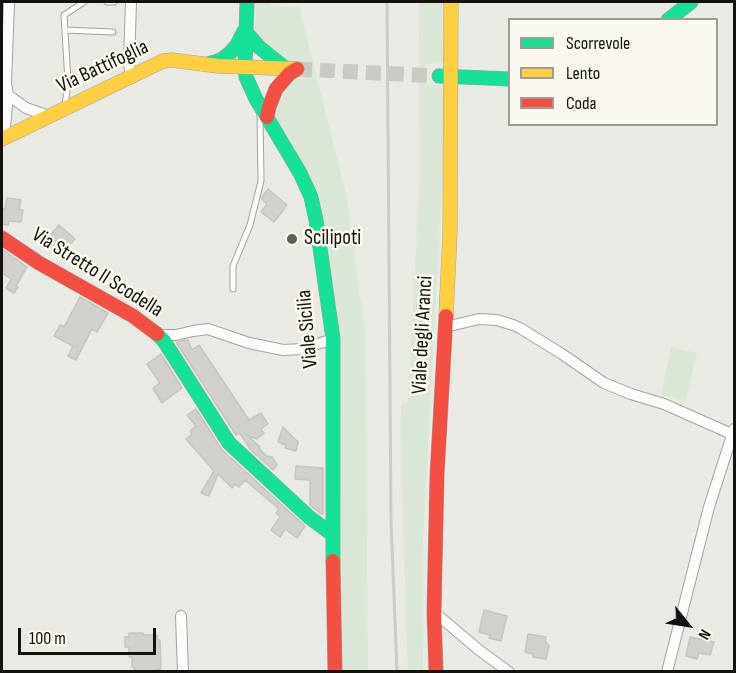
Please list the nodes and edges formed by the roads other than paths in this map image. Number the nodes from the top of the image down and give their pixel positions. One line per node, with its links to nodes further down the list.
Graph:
1 (9, 2): 13 (street)
2 (84, 2): 11 (lane)
3 (107, 2): 4 (lane)
4 (114, 2)
5 (131, 2): 18 (street)
6 (247, 2): 10 (street, Viale Sicilia)
7 (451, 2): 17 (street, Viale degli Aranci)
8 (691, 2): 9 (street)
9 (671, 18)
10 (246, 28): 14 (street); 15 (street, Viale Sicilia); 16 (street)
11 (65, 30): 12 (lane); 22 (lane)
12 (113, 32)
13 (5, 47): 20 (street)
14 (213, 65): 15 (street, Via Battifoglia); 18 (street, Via Battifoglia); 21 (street)
15 (244, 67): 16 (street, Via Battifoglia); 21 (street, Viale Sicilia)
16 (291, 68): 21 (street)
17 (445, 76): 19 (street); 27 (street, Viale degli Aranci)
18 (131, 77): 22 (street, Via Battifoglia)
19 (508, 80)
20 (8, 95): 23 (street); 24 (street)
21 (261, 107): 26 (lane); 29 (street, Viale Sicilia)
22 (65, 108): 23 (street, Via Battifoglia)
23 (49, 116): 24 (street, Via Battifoglia)
24 (2, 137)
25 (2, 238): 28 (street, Via Stretto II Scodella)
26 (233, 289)
27 (445, 327): 30 (street); 32 (street, Viale degli Aranci)
28 (158, 335): 29 (street); 31 (street, Via Stretto II Scodella)
29 (333, 339): 31 (street, Viale Sicilia)
30 (734, 432): 38 (street)
31 (333, 535): 35 (street, Viale Sicilia)
32 (434, 612): 36 (street, Viale degli Aranci); 37 (street)
33 (181, 616): 34 (street)
34 (183, 672)
35 (335, 672)
36 (435, 672)
37 (509, 672)
38 (667, 672)

